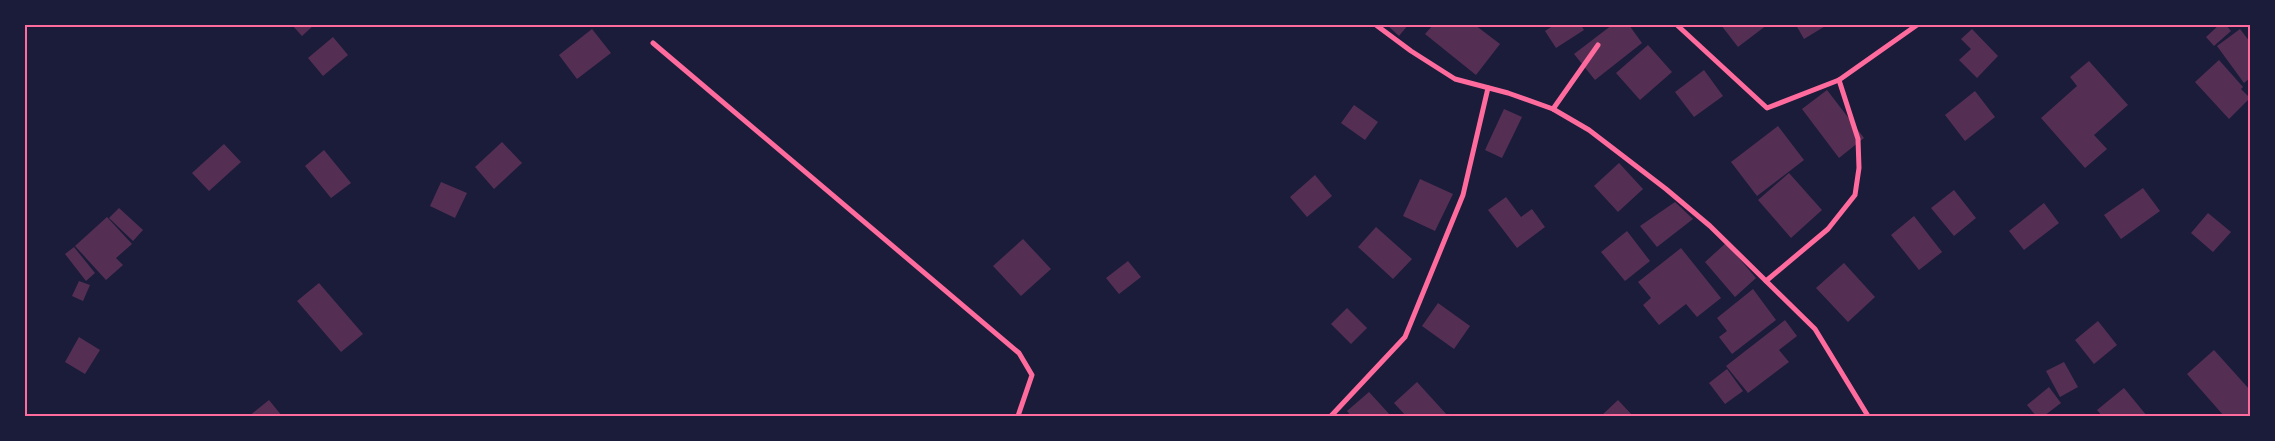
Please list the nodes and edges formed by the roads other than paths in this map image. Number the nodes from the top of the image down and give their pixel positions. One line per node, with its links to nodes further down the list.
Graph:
1 (1376, 25): 7 (street)
2 (1677, 25): 6 (street)
3 (1917, 25): 6 (street)
4 (653, 43): 10 (street)
5 (1598, 45): 8 (street)
6 (1839, 80): 9 (street)
7 (1488, 88): 8 (street); 11 (street)
8 (1553, 109): 9 (street)
9 (1766, 281): 12 (street)
10 (1018, 416)
11 (1331, 416)
12 (1868, 416)

